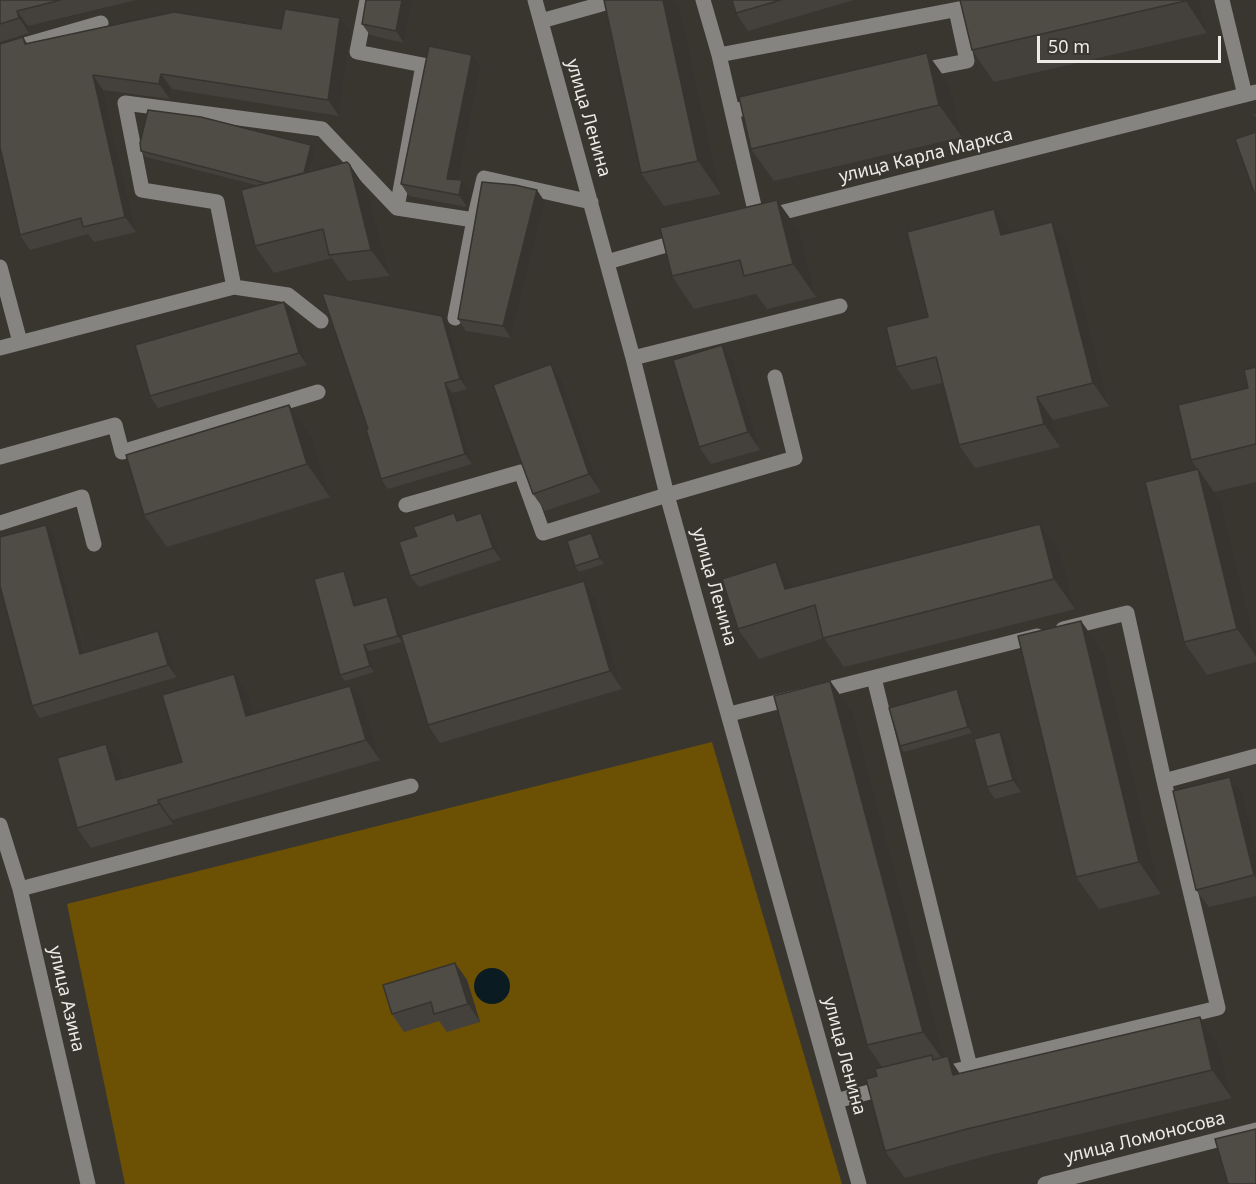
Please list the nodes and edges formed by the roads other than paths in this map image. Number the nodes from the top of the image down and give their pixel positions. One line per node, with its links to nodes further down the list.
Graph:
1 (368, 0): 17 (street)
2 (535, 0): 8 (street, улица Ленина)
3 (616, 0): 8 (street)
4 (703, 0): 11 (street)
5 (1006, 0): 7 (street)
6 (1222, 0): 13 (street)
7 (956, 10): 11 (street); 12 (street)
8 (541, 21): 16 (street, улица Ленина)
9 (101, 23): 10 (street)
10 (0, 52)
11 (719, 55): 15 (street)
12 (900, 75)
13 (1250, 94): 15 (street, улица Карла Маркса)
14 (777, 102): 15 (street)
15 (732, 111)
16 (591, 202): 18 (street); 20 (street, улица Ленина)
17 (397, 208): 18 (street); 22 (street)
18 (474, 219): 24 (street)
19 (703, 234): 20 (street)
20 (607, 262): 28 (street, улица Ленина)
21 (0, 267): 26 (street)
22 (234, 287): 25 (street); 26 (street)
23 (840, 306): 28 (street)
24 (455, 318)
25 (321, 321)
26 (20, 342): 27 (street)
27 (0, 348)
28 (633, 358): 32 (street, улица Ленина)
29 (775, 377): 32 (street)
30 (318, 392): 31 (street)
31 (0, 457)
32 (667, 495): 33 (street); 37 (street, улица Ленина)
33 (406, 505)
34 (0, 523): 35 (street)
35 (94, 544)
36 (874, 678): 37 (street); 39 (street); 43 (street)
37 (730, 714): 46 (street, улица Ленина)
38 (1256, 756): 39 (street)
39 (1164, 781): 43 (street)
40 (411, 786): 42 (street)
41 (0, 825): 42 (street, улица Азина)
42 (20, 889): 48 (street, улица Азина)
43 (970, 1067): 44 (street)
44 (925, 1078)
45 (903, 1084): 46 (street)
46 (836, 1101): 49 (street, улица Ленина)
47 (1256, 1130): 50 (street, улица Ломоносова)
48 (88, 1184)
49 (859, 1184)
50 (1045, 1184)

